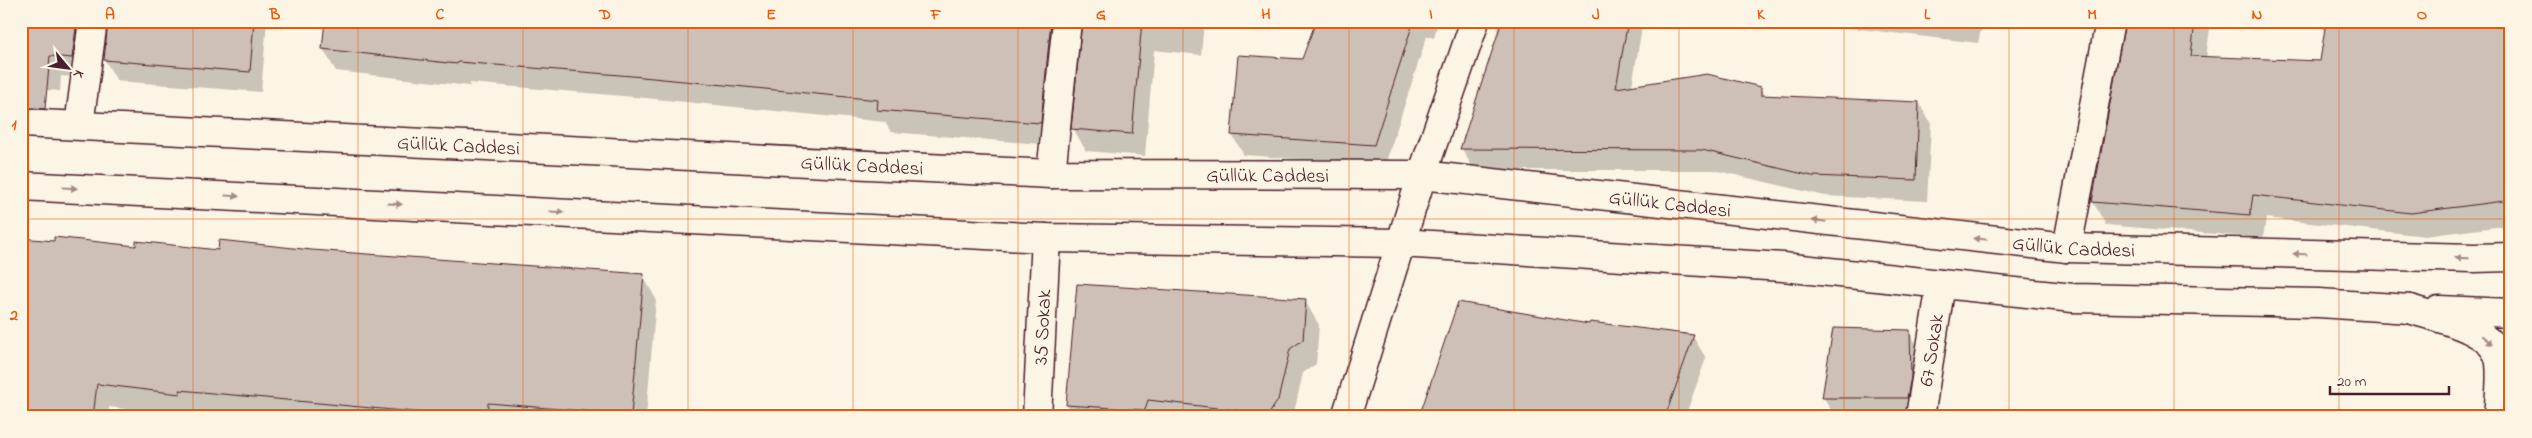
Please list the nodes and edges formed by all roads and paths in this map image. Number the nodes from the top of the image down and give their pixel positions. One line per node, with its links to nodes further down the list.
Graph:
1 (93, 21): 6 (main road)
2 (1067, 21): 7 (main road)
3 (1476, 21): 8 (main road)
4 (2110, 21): 12 (main road)
5 (21, 123): 6 (main road, Güllük Caddesi)
6 (78, 125): 7 (main road, Güllük Caddesi)
7 (1051, 174): 8 (main road, Güllük Caddesi)
8 (1422, 175): 11 (main road); 12 (main road, Güllük Caddesi, one-way to 8)
9 (21, 186): 10 (main road, one-way to 10)
10 (1046, 238): 11 (main road); 18 (main road, 35 Sokak)
11 (1400, 243): 14 (main road); 19 (main road)
12 (2067, 248): 13 (main road, Güllük Caddesi, one-way to 12)
13 (2511, 257)
14 (1941, 284): 15 (main road); 20 (main road, 67 Sokak)
15 (2410, 309): 16 (main road); 21 (main road, one-way to 21)
16 (2511, 313)
17 (2511, 400): 22 (main road)
18 (1037, 417)
19 (1346, 417)
20 (1920, 417)
21 (2498, 417)
22 (2502, 417)

